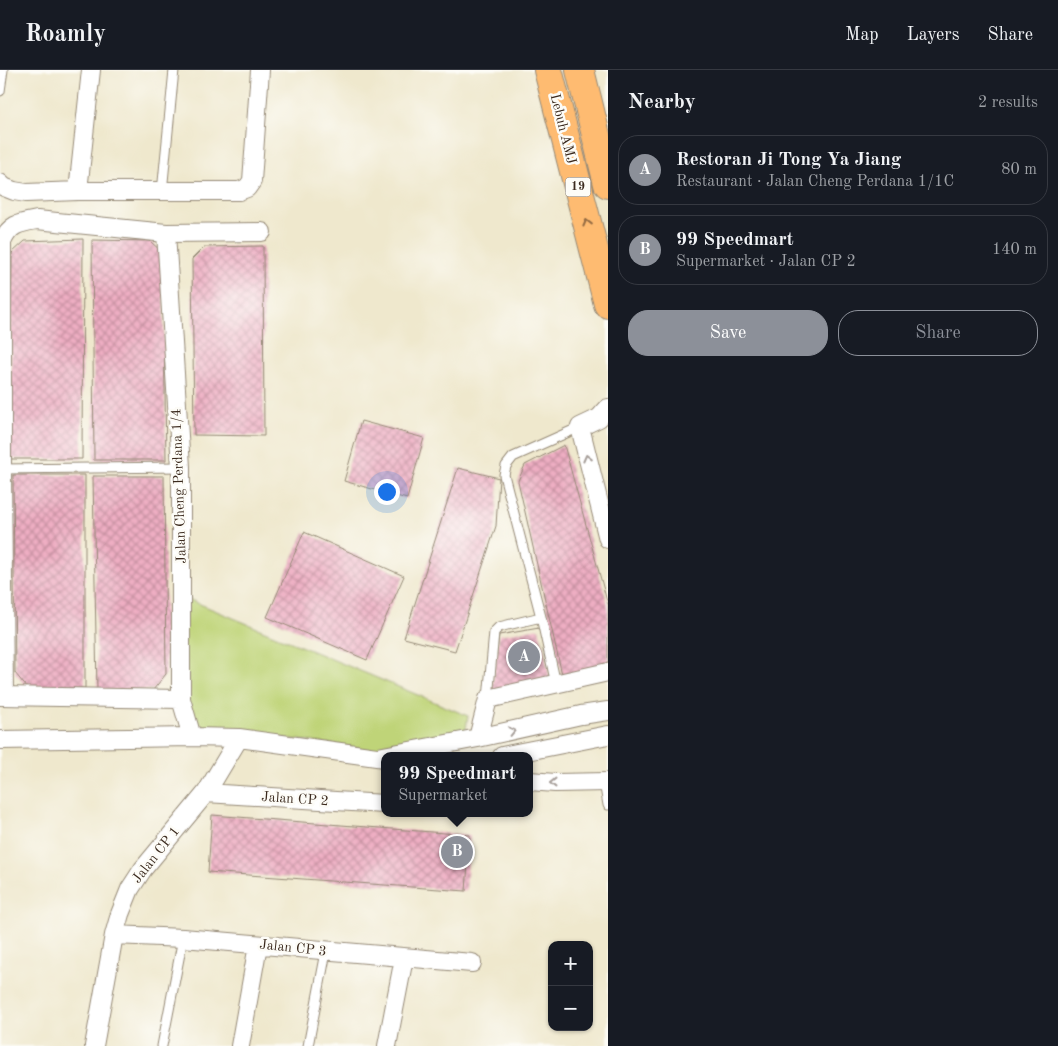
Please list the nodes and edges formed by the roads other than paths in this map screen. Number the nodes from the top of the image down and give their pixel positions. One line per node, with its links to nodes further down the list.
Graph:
1 (3, 70): 7 (lane)
2 (91, 70): 10 (street)
3 (174, 70): 11 (lane)
4 (260, 70): 11 (street)
5 (548, 70): 14 (highway, Lebuh AMJ / 19, one-way to 5)
6 (580, 70): 9 (highway, 19)
7 (0, 91)
8 (0, 183): 10 (street)
9 (608, 184)
10 (78, 191): 11 (street)
11 (162, 192)
12 (262, 232): 13 (street)
13 (166, 233): 15 (street); 18 (street, Jalan Cheng Perdana 1/4)
14 (608, 304)
15 (1, 375): 19 (street)
16 (608, 408): 17 (street)
17 (580, 427): 20 (street, one-way to 17); 21 (lane)
18 (181, 467): 19 (lane); 25 (street, Jalan Cheng Perdana 1/4)
19 (2, 469): 24 (street)
20 (608, 539)
21 (541, 617): 23 (lane); 26 (lane)
22 (608, 672): 23 (street)
23 (556, 684): 26 (street)
24 (2, 696): 25 (street)
25 (180, 699): 31 (street, Jalan Cheng Perdana 1/4)
26 (488, 699): 33 (street)
27 (608, 700): 29 (street)
28 (608, 711): 29 (street)
29 (580, 715): 33 (street, one-way to 29)
30 (608, 735): 36 (street)
31 (192, 737): 32 (street); 34 (street)
32 (239, 738): 37 (street); 40 (street, Jalan CP 1)
33 (478, 738): 35 (street)
34 (0, 740)
35 (407, 752)
36 (522, 752)
37 (381, 757)
38 (533, 782): 39 (street, one-way to 38)
39 (606, 782): 42 (lane)
40 (206, 793): 41 (street, Jalan CP 2); 43 (street, Jalan CP 1)
41 (381, 804)
42 (608, 805)
43 (114, 935): 44 (street, Jalan CP 3); 49 (street, Jalan CP 1)
44 (182, 938): 45 (street, Jalan CP 3); 50 (lane)
45 (258, 945): 46 (street, Jalan CP 3); 51 (street)
46 (326, 952): 47 (street, Jalan CP 3); 52 (lane)
47 (404, 958): 48 (street, Jalan CP 3); 53 (street)
48 (472, 964)
49 (94, 1046)
50 (162, 1046)
51 (240, 1046)
52 (308, 1046)
53 (388, 1046)

